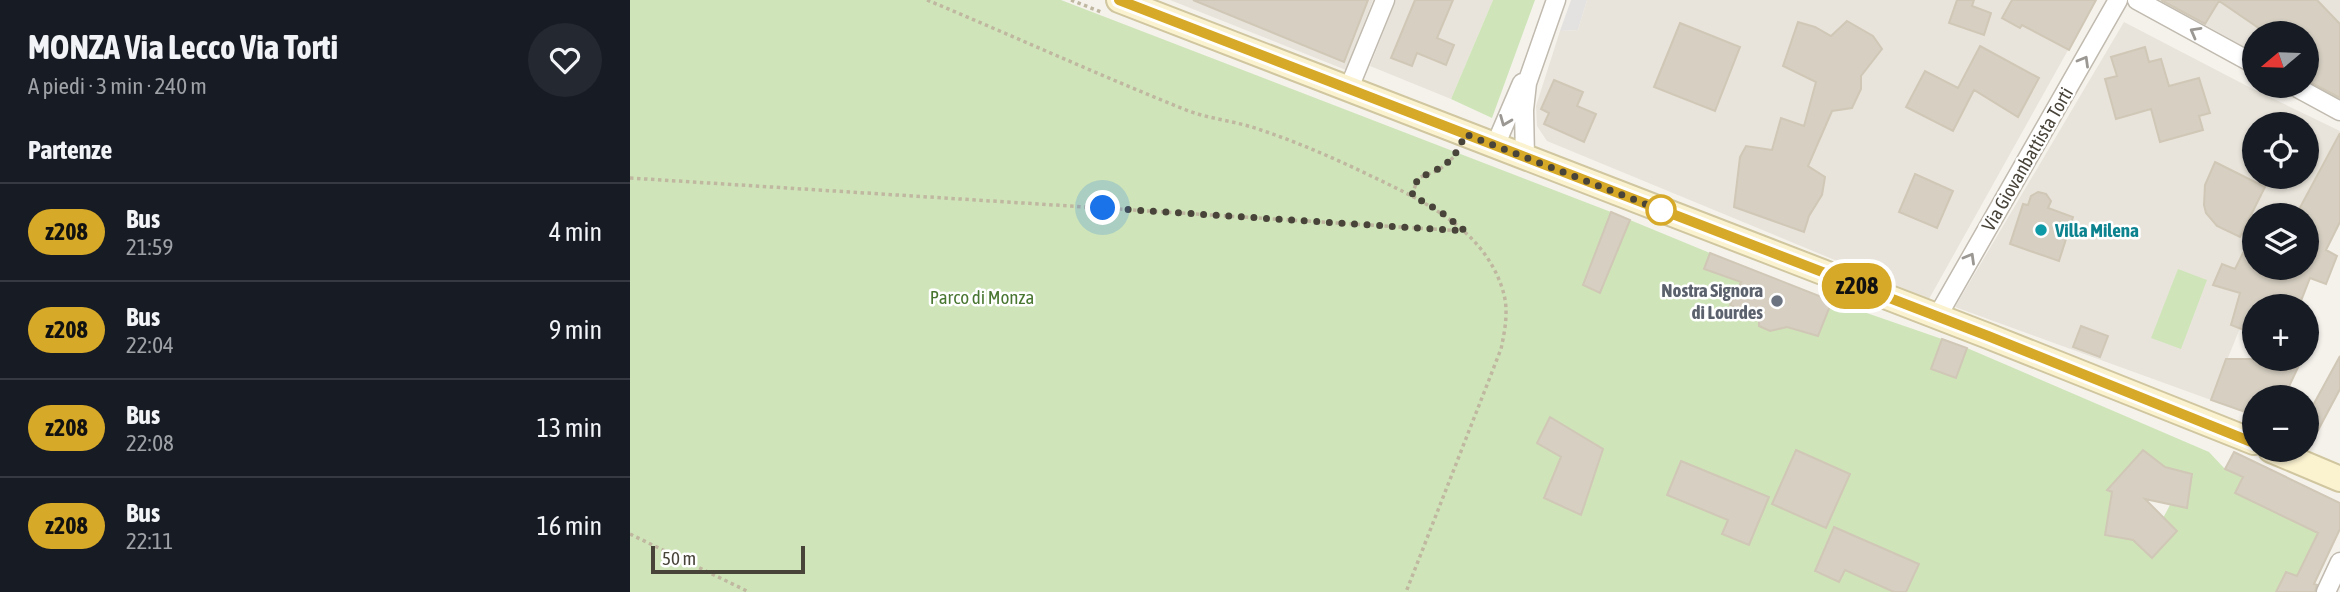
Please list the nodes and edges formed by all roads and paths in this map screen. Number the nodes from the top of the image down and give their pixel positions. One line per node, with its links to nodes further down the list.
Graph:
1 (927, 0): 16 (path)
2 (1119, 0): 9 (main road)
3 (1385, 0): 9 (street)
4 (1556, 0): 7 (street)
5 (2118, 0): 18 (street, Via Giovanbattista Torti, one-way to 5)
6 (2137, 0): 8 (street, one-way to 6)
7 (1538, 52): 13 (street, one-way to 13); 14 (street)
8 (2242, 57)
9 (1349, 88): 12 (main road)
10 (2316, 98): 11 (street)
11 (2340, 111)
12 (1465, 134): 13 (main road); 16 (path)
13 (1495, 146): 14 (main road)
14 (1525, 158): 18 (main road)
15 (630, 178): 17 (path)
16 (1412, 195): 17 (path)
17 (1465, 231): 25 (path)
18 (1937, 317): 19 (main road)
19 (2242, 437)
20 (2300, 462): 21 (main road)
21 (2340, 479)
22 (630, 534): 24 (path)
23 (2340, 562): 26 (street)
24 (749, 592)
25 (1406, 592)
26 (2326, 592)

